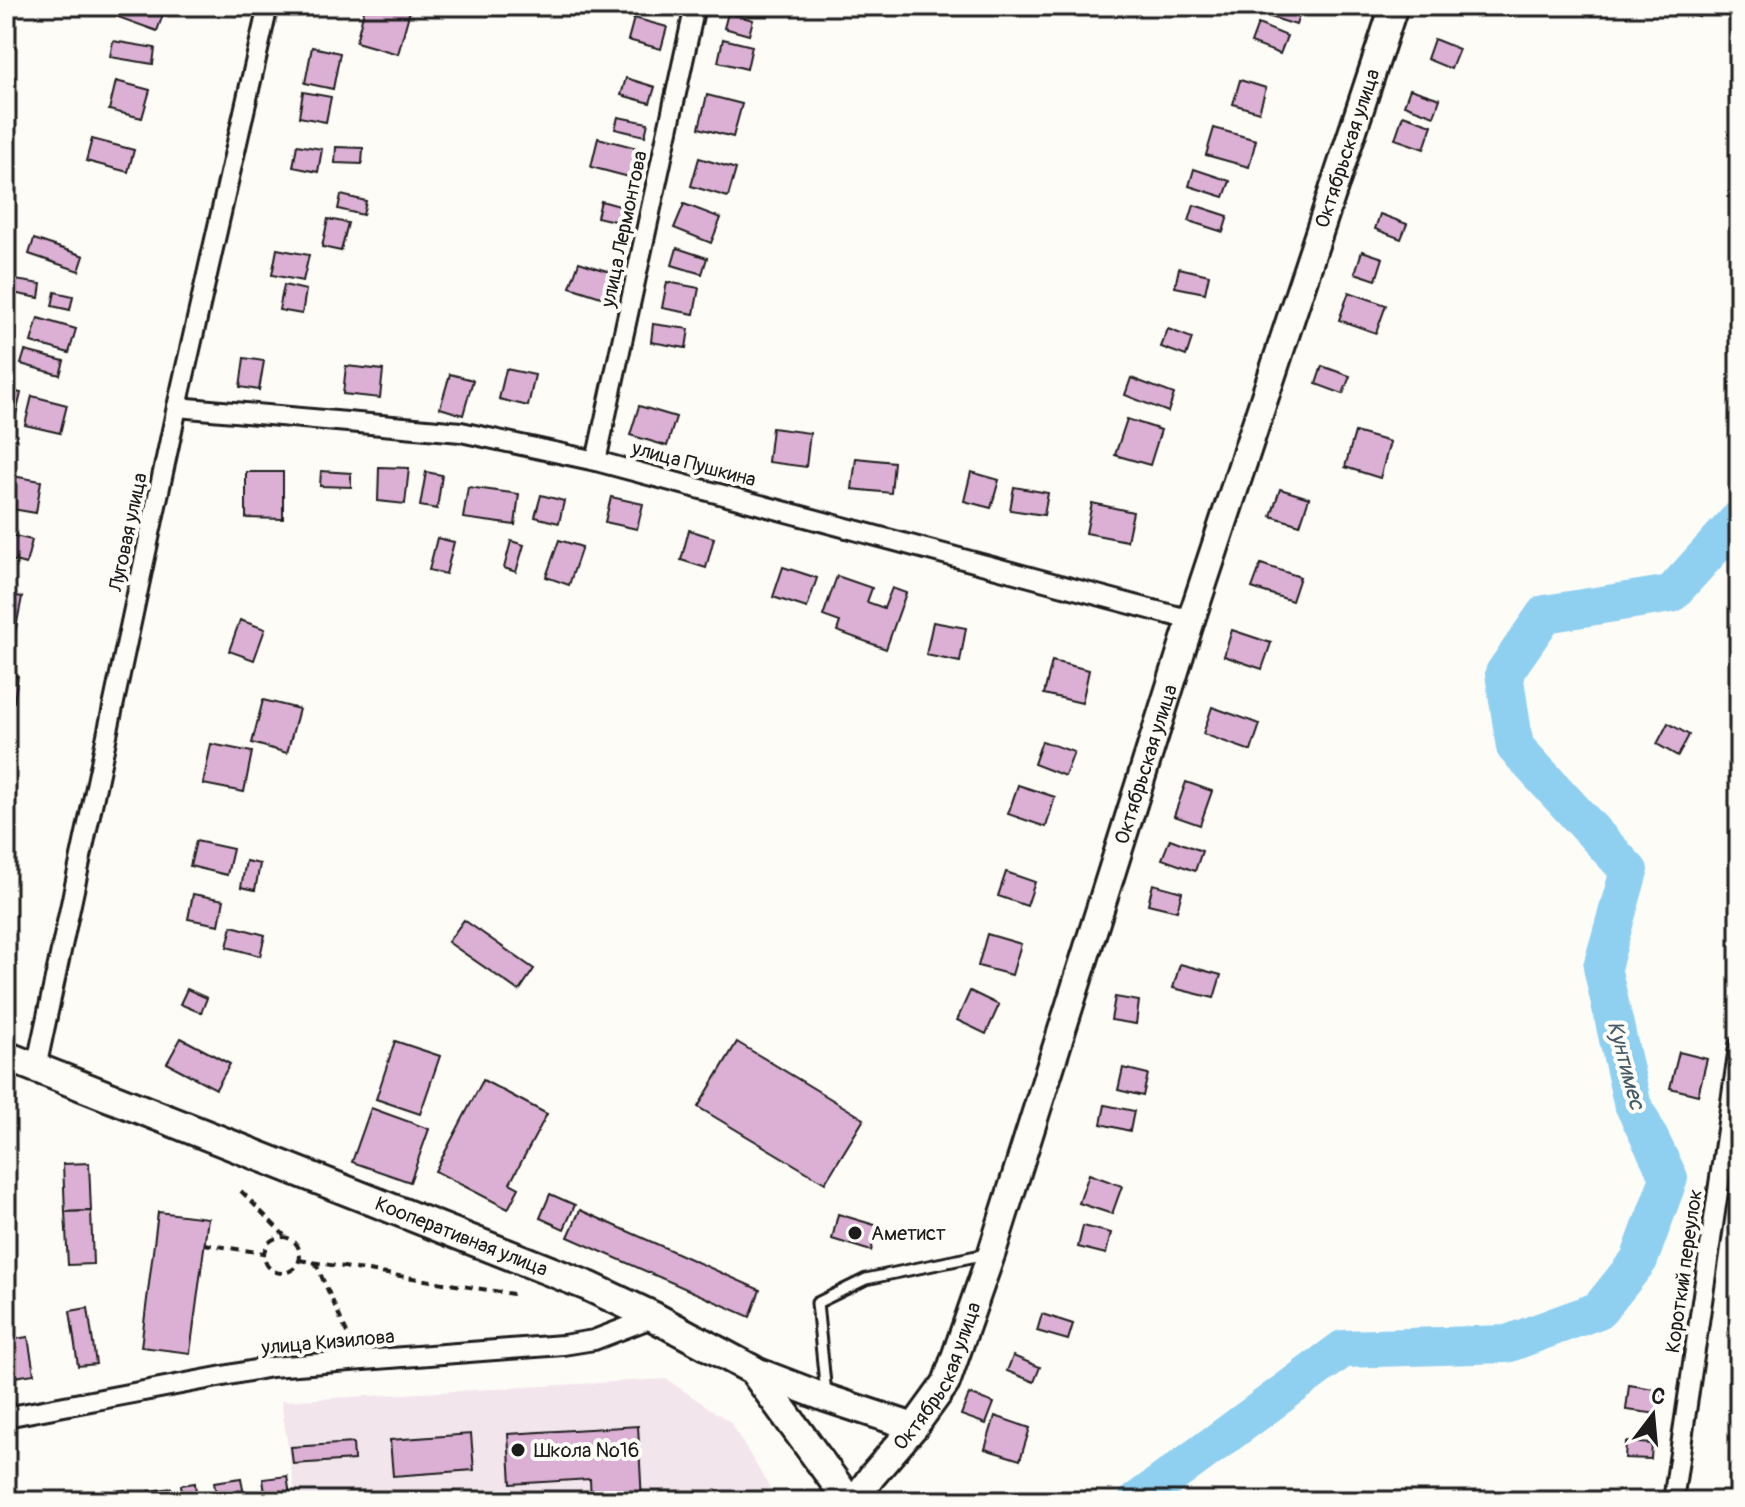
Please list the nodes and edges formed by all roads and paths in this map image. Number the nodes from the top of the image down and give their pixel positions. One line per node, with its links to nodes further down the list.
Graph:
1 (268, 6): 4 (street, Луговая улица)
2 (695, 6): 5 (street, улица Лермонтова)
3 (1394, 6): 6 (street, Октябрьская улица)
4 (177, 407): 5 (street, улица Пушкина); 9 (street, Луговая улица)
5 (596, 461): 6 (street, улица Пушкина)
6 (1191, 620): 13 (street, Октябрьская улица)
7 (1739, 1047): 25 (street, Короткий переулок)
8 (6, 1056): 9 (main road, Кооперативная улица)
9 (36, 1068): 18 (main road, Кооперативная улица)
10 (241, 1191): 11 (path)
11 (286, 1237): 14 (path); 15 (path)
12 (204, 1244): 14 (path)
13 (992, 1252): 21 (lane); 23 (street, Октябрьская улица)
14 (263, 1253): 15 (path)
15 (299, 1260): 16 (path)
16 (315, 1262): 17 (path); 19 (path)
17 (513, 1294)
18 (654, 1317): 19 (street, улица Кизилова); 20 (main road, Кооперативная улица)
19 (359, 1360): 22 (street, улица Кизилова)
20 (753, 1370): 21 (street, Кооперативная улица); 24 (main road, Октябрьская улица)
21 (826, 1398): 23 (street, Кооперативная улица)
22 (6, 1417)
23 (914, 1427): 24 (street, Октябрьская улица)
24 (852, 1501)
25 (1673, 1501)

